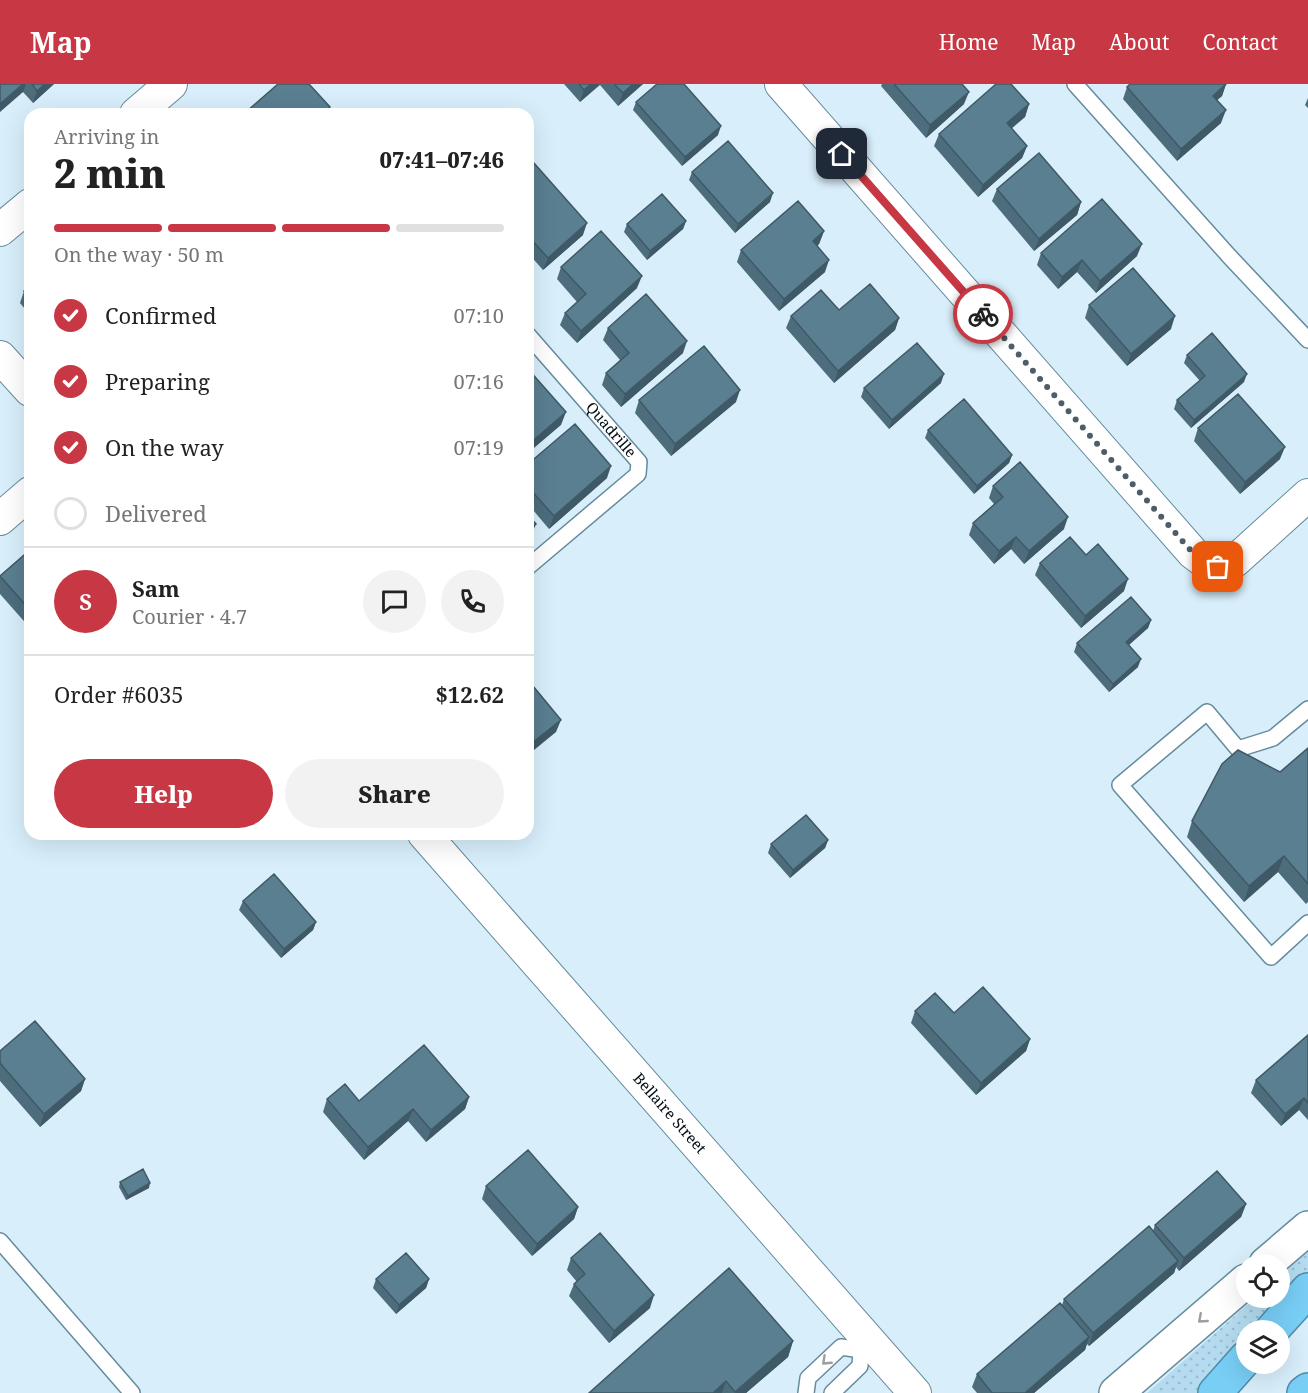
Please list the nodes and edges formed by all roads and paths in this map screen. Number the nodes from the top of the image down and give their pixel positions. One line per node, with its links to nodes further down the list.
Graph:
1 (171, 84): 4 (street)
2 (781, 84): 11 (street)
3 (1076, 84): 7 (lane)
4 (143, 108)
5 (24, 210): 6 (street)
6 (0, 230)
7 (1308, 340)
8 (534, 342): 14 (lane, Quadrille)
9 (0, 357): 10 (street)
10 (24, 383)
11 (1308, 495)
12 (24, 498): 13 (street)
13 (0, 519)
14 (534, 562)
15 (1308, 709): 17 (lane)
16 (429, 840): 24 (street, Bellaire Street)
17 (1308, 923)
18 (1308, 1228): 20 (main road)
19 (0, 1241): 27 (lane)
20 (1278, 1254)
21 (1236, 1290): 31 (main road, one-way to 31)
22 (1308, 1290): 23 (highway)
23 (1281, 1320)
24 (866, 1346): 28 (lane, one-way to 28); 29 (lane); 30 (street, Bellaire Street)
25 (1236, 1369): 32 (highway)
26 (1308, 1390): 33 (highway)
27 (132, 1393)
28 (806, 1393)
29 (832, 1393)
30 (915, 1393)
31 (1116, 1393)
32 (1215, 1393)
33 (1304, 1393)

